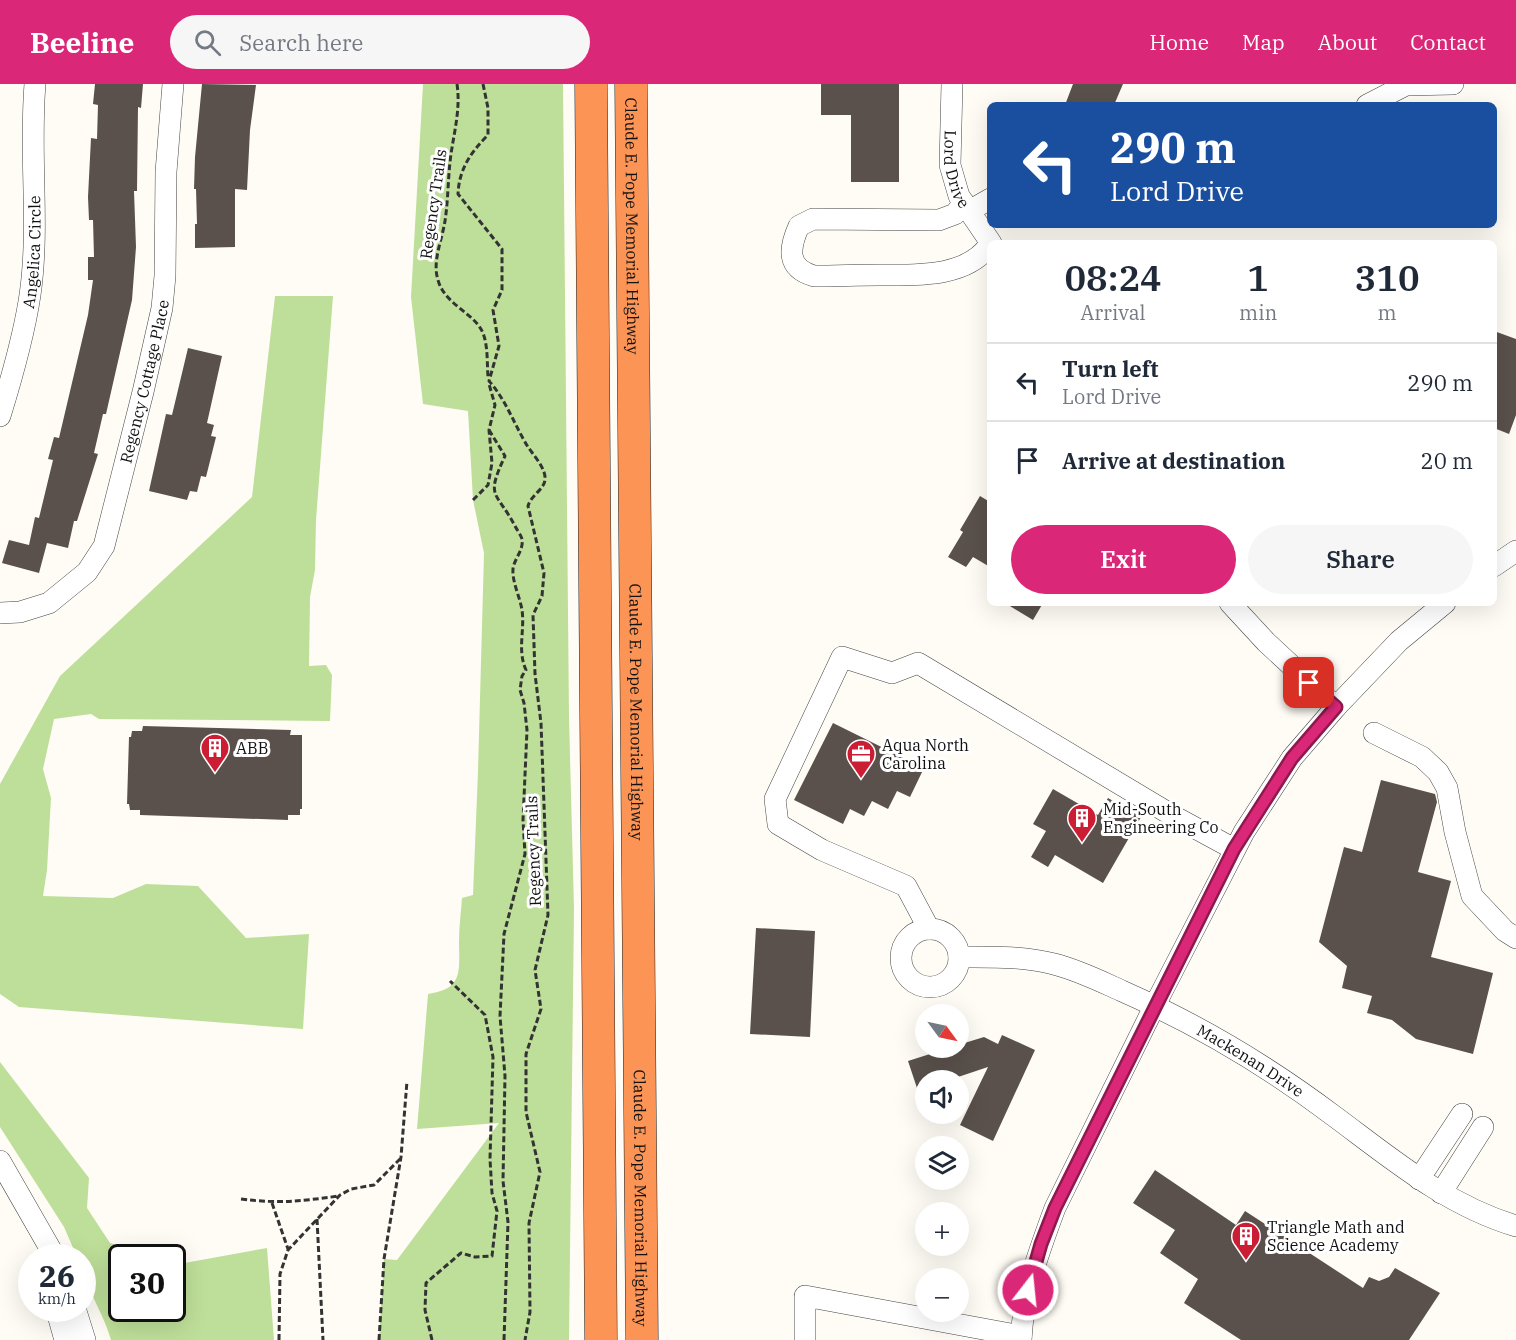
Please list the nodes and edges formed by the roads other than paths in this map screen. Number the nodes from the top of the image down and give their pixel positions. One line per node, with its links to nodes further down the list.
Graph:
1 (35, 84): 12 (street, Angelica Circle)
2 (173, 84): 17 (street, Regency Cottage Place)
3 (591, 84): 39 (highway)
4 (631, 84): 40 (highway, Claude E. Pope Memorial Highway)
5 (952, 84): 9 (street, Lord Drive)
6 (1453, 84): 7 (street)
7 (1373, 102)
8 (987, 199): 9 (street)
9 (966, 207): 10 (street, Lord Drive); 11 (street)
10 (989, 240)
11 (987, 249)
12 (0, 416)
13 (1516, 551): 14 (street)
14 (1497, 564)
15 (1233, 606): 18 (street)
16 (1441, 606): 18 (street)
17 (0, 613)
18 (1336, 707): 20 (street)
19 (1374, 733): 22 (street)
20 (1234, 849): 21 (street); 24 (street)
21 (929, 929): 23 (street); 23 (street)
22 (1516, 938)
23 (959, 957): 24 (street, Mackenan Drive)
24 (1155, 1005): 28 (street, Mackenan Drive); 36 (street)
25 (1462, 1114): 28 (street)
26 (1483, 1126): 29 (street)
27 (0, 1161): 30 (street)
28 (1419, 1179): 29 (street, Mackenan Drive)
29 (1441, 1193): 31 (street, Mackenan Drive)
30 (35, 1222): 32 (street); 33 (street)
31 (1516, 1226)
32 (39, 1244)
33 (48, 1244)
34 (60, 1322): 37 (street)
35 (79, 1322): 38 (street)
36 (1021, 1338): 41 (street)
37 (65, 1340)
38 (85, 1340)
39 (601, 1340)
40 (642, 1340)
41 (805, 1340)

